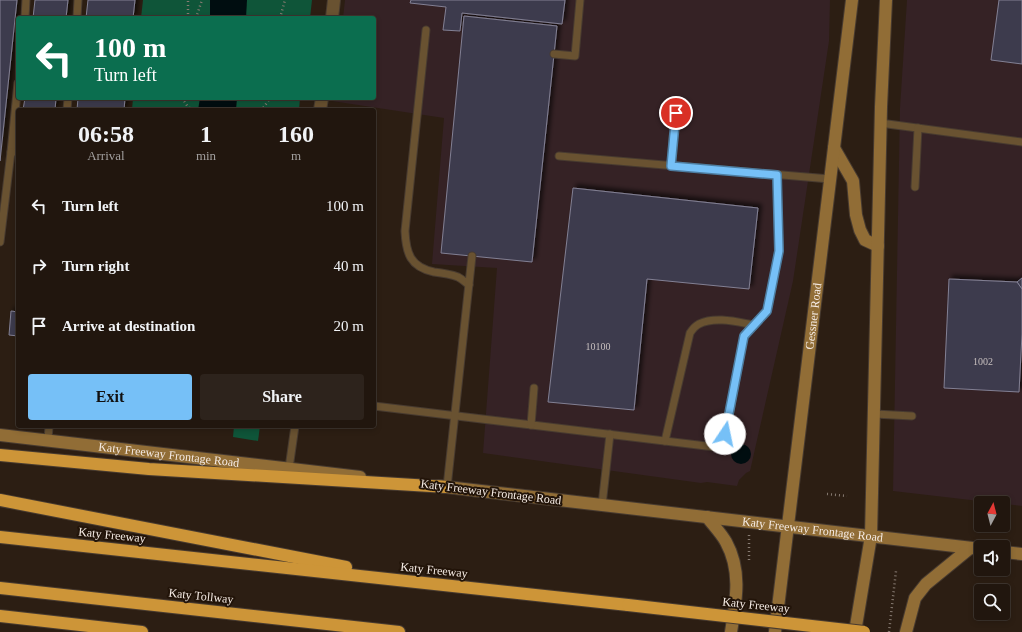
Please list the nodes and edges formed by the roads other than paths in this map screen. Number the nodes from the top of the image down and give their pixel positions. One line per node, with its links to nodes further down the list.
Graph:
1 (26, 0): 7 (lane)
2 (78, 0): 8 (lane)
3 (334, 0): 9 (street)
4 (580, 0): 11 (lane)
5 (852, 0): 17 (main road, Gessner Road)
6 (886, 0): 14 (main road)
7 (25, 16)
8 (76, 16)
9 (332, 16)
10 (426, 30): 27 (lane)
11 (554, 54)
12 (676, 113): 20 (lane)
13 (16, 118): 18 (lane)
14 (880, 123): 15 (lane); 25 (main road)
15 (918, 128): 16 (lane); 23 (lane)
16 (1022, 142)
17 (834, 148): 22 (main road, Gessner Road); 25 (main road)
18 (14, 152): 24 (lane)
19 (559, 156): 20 (lane)
20 (671, 166): 21 (lane)
21 (777, 175): 22 (lane); 28 (lane)
22 (830, 179): 47 (main road, Gessner Road)
23 (915, 187)
24 (0, 242)
25 (878, 246): 31 (main road)
26 (472, 256): 27 (lane)
27 (469, 285): 32 (lane)
28 (754, 325): 40 (lane); 40 (lane)
29 (534, 388): 34 (lane)
30 (376, 406): 32 (lane)
31 (875, 414): 33 (lane); 48 (main road)
32 (455, 416): 34 (lane); 43 (lane)
33 (912, 416)
34 (530, 425): 38 (lane)
35 (49, 428): 39 (lane)
36 (295, 428): 42 (lane)
37 (0, 434): 39 (main road, Katy Freeway Frontage Road)
38 (610, 434): 40 (lane); 45 (lane)
39 (48, 440): 42 (main road, Katy Freeway Frontage Road)
40 (665, 441)
41 (0, 455): 43 (highway)
42 (289, 468): 43 (main road, Katy Freeway Frontage Road)
43 (447, 487): 45 (main road, Katy Freeway Frontage Road)
44 (0, 500): 54 (highway)
45 (602, 505): 46 (main road, Katy Freeway Frontage Road)
46 (707, 517): 47 (main road, Katy Freeway Frontage Road); 59 (main road)
47 (788, 526): 48 (main road, Katy Freeway Frontage Road); 60 (main road, Gessner Road)
48 (871, 536): 50 (main road, Katy Freeway Frontage Road); 61 (main road)
49 (0, 537): 54 (highway, Katy Freeway)
50 (974, 548)
51 (974, 549): 63 (main road)
52 (1010, 553): 53 (main road)
53 (1022, 554)
54 (426, 583): 62 (highway, Katy Freeway, bridge)
55 (0, 588): 58 (highway, Katy Tollway)
56 (0, 616): 57 (highway)
57 (142, 632)
58 (399, 632)
59 (731, 632)
60 (775, 632)
61 (855, 632)
62 (864, 632)
63 (906, 632)

